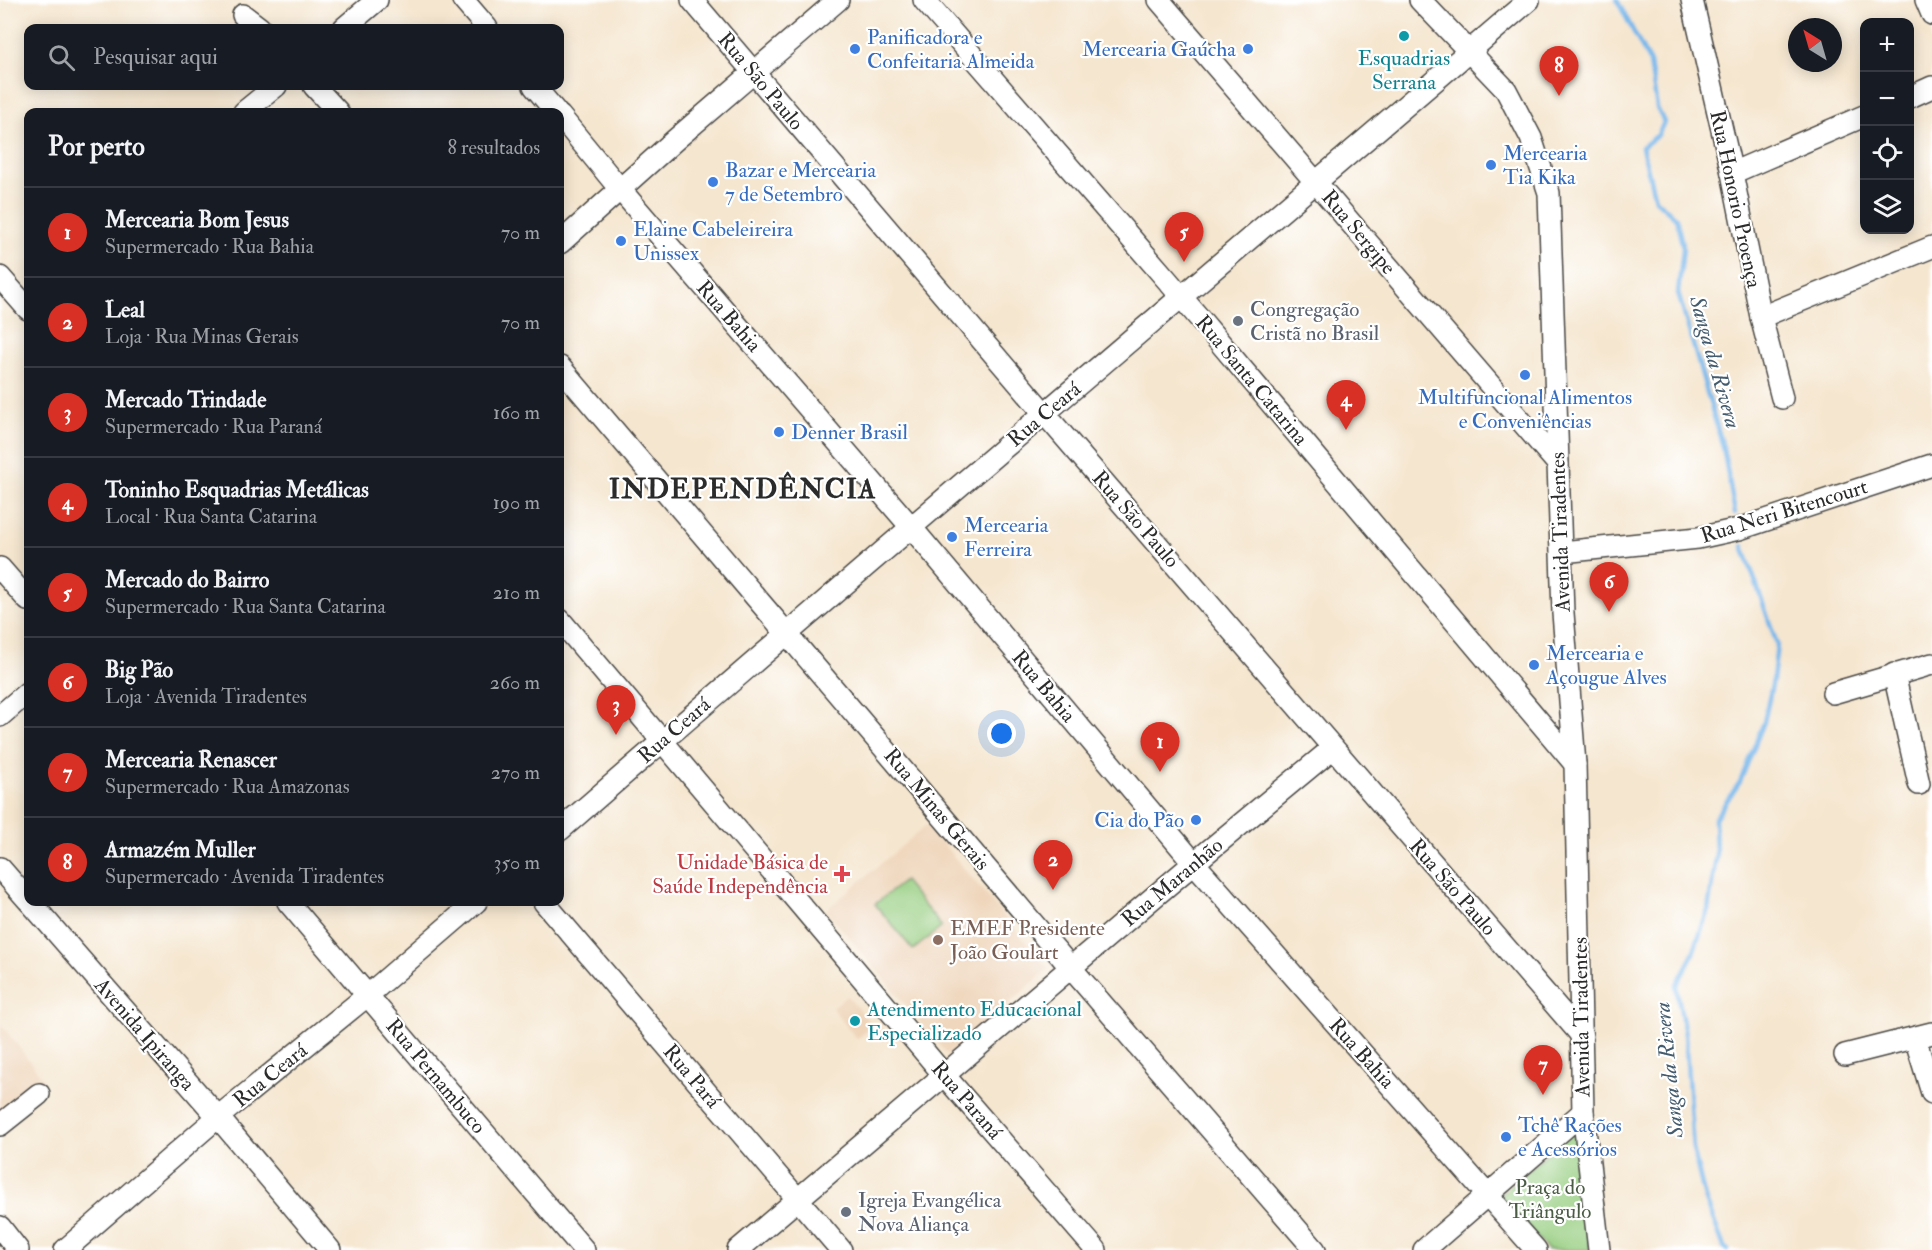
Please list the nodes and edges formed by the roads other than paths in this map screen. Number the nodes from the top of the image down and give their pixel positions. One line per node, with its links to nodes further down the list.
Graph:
1 (377, 0): 14 (street)
2 (463, 0): 15 (street)
3 (692, 0): 17 (street, Rua São Paulo)
4 (838, 0): 17 (street)
5 (924, 0): 34 (street, Rua Santa Catarina)
6 (1160, 0): 29 (street, Rua Sergipe)
7 (1420, 0): 16 (street, Avenida Tiradentes)
8 (1529, 0): 16 (street, Rua Ceará)
9 (1692, 0): 28 (street, Rua Honorio Proença)
10 (1926, 0): 11 (street)
11 (1932, 14)
12 (243, 15): 13 (street)
13 (255, 24)
14 (349, 24)
15 (484, 24)
16 (1469, 52): 29 (street, Rua Ceará); 40 (street, Avenida Tiradentes)
17 (754, 73): 30 (street); 39 (street, Rua São Paulo)
18 (1932, 87): 22 (street)
19 (271, 90): 23 (street)
20 (318, 90): 24 (street)
21 (537, 90): 25 (street)
22 (1914, 95)
23 (249, 108)
24 (334, 108)
25 (553, 108)
26 (1860, 118): 28 (street)
27 (564, 121): 30 (street, Rua Bahia)
28 (1732, 173): 36 (street, Rua Honorio Proença)
29 (1316, 181): 34 (street, Rua Ceará); 40 (street, Rua Sergipe)
30 (619, 188): 31 (street); 42 (street, Rua Bahia)
31 (564, 239)
32 (1932, 247): 36 (street)
33 (0, 277): 35 (street)
34 (1182, 298): 39 (street, Rua Ceará); 55 (street, Rua Santa Catarina)
35 (24, 304)
36 (1761, 317): 38 (street, Rua Honorio Proença)
37 (564, 372): 47 (street, Rua Minas Gerais)
38 (1782, 398)
39 (1044, 413): 42 (street, Rua Ceará); 54 (street, Rua São Paulo)
40 (1558, 464): 43 (street, Avenida Tiradentes)
41 (1932, 465): 43 (street, Rua Neri Bitencourt)
42 (911, 527): 47 (street, Rua Ceará); 58 (street, Rua Bahia)
43 (1562, 552): 55 (street, Avenida Tiradentes)
44 (0, 568): 45 (street)
45 (24, 595)
46 (564, 625): 53 (street, Rua Paraná)
47 (787, 633): 53 (street, Rua Ceará); 65 (street, Rua Minas Gerais)
48 (1932, 664): 49 (street)
49 (1894, 674): 50 (street); 56 (street)
50 (1833, 693)
51 (24, 695): 52 (street)
52 (0, 716)
53 (662, 741): 57 (street, Rua Ceará); 70 (street, Rua Paraná)
54 (1333, 748): 58 (street, Rua Maranhão); 67 (street, Rua São Paulo)
55 (1575, 764): 67 (street, Avenida Tiradentes)
56 (1920, 784)
57 (564, 827)
58 (1194, 863): 65 (street, Rua Maranhão); 76 (street, Rua Bahia)
59 (0, 868): 60 (street, Avenida Ipiranga)
60 (24, 895)
61 (33, 906): 74 (street, Avenida Ipiranga)
62 (291, 906): 66 (street, Rua Pernambuco)
63 (471, 906): 66 (street, Rua Ceará)
64 (547, 906): 77 (street, Rua Pará)
65 (1071, 968): 70 (street, Rua Maranhão); 86 (street, Rua Minas Gerais)
66 (368, 995): 74 (street, Rua Ceará); 82 (street, Rua Pernambuco)
67 (1582, 1036): 73 (street, Avenida Tiradentes)
68 (1924, 1036): 69 (street); 71 (street)
69 (1845, 1055)
70 (944, 1075): 77 (street, Rua Maranhão); 85 (street, Rua Paraná)
71 (1932, 1093)
72 (39, 1094): 75 (street)
73 (1583, 1112): 76 (street); 89 (street, Avenida Tiradentes)
74 (218, 1117): 80 (street, Rua Ceará); 81 (street, Avenida Ipiranga)
75 (0, 1125)
76 (1487, 1194): 87 (street); 88 (street, Rua Bahia)
77 (797, 1200): 83 (street, Rua Maranhão); 84 (street, Rua Pará)
78 (0, 1227): 79 (street)
79 (18, 1250)
80 (64, 1250)
81 (330, 1250)
82 (584, 1250)
83 (738, 1250)
84 (841, 1250)
85 (1096, 1250)
86 (1315, 1250)
87 (1424, 1250)
88 (1536, 1250)
89 (1599, 1250)

